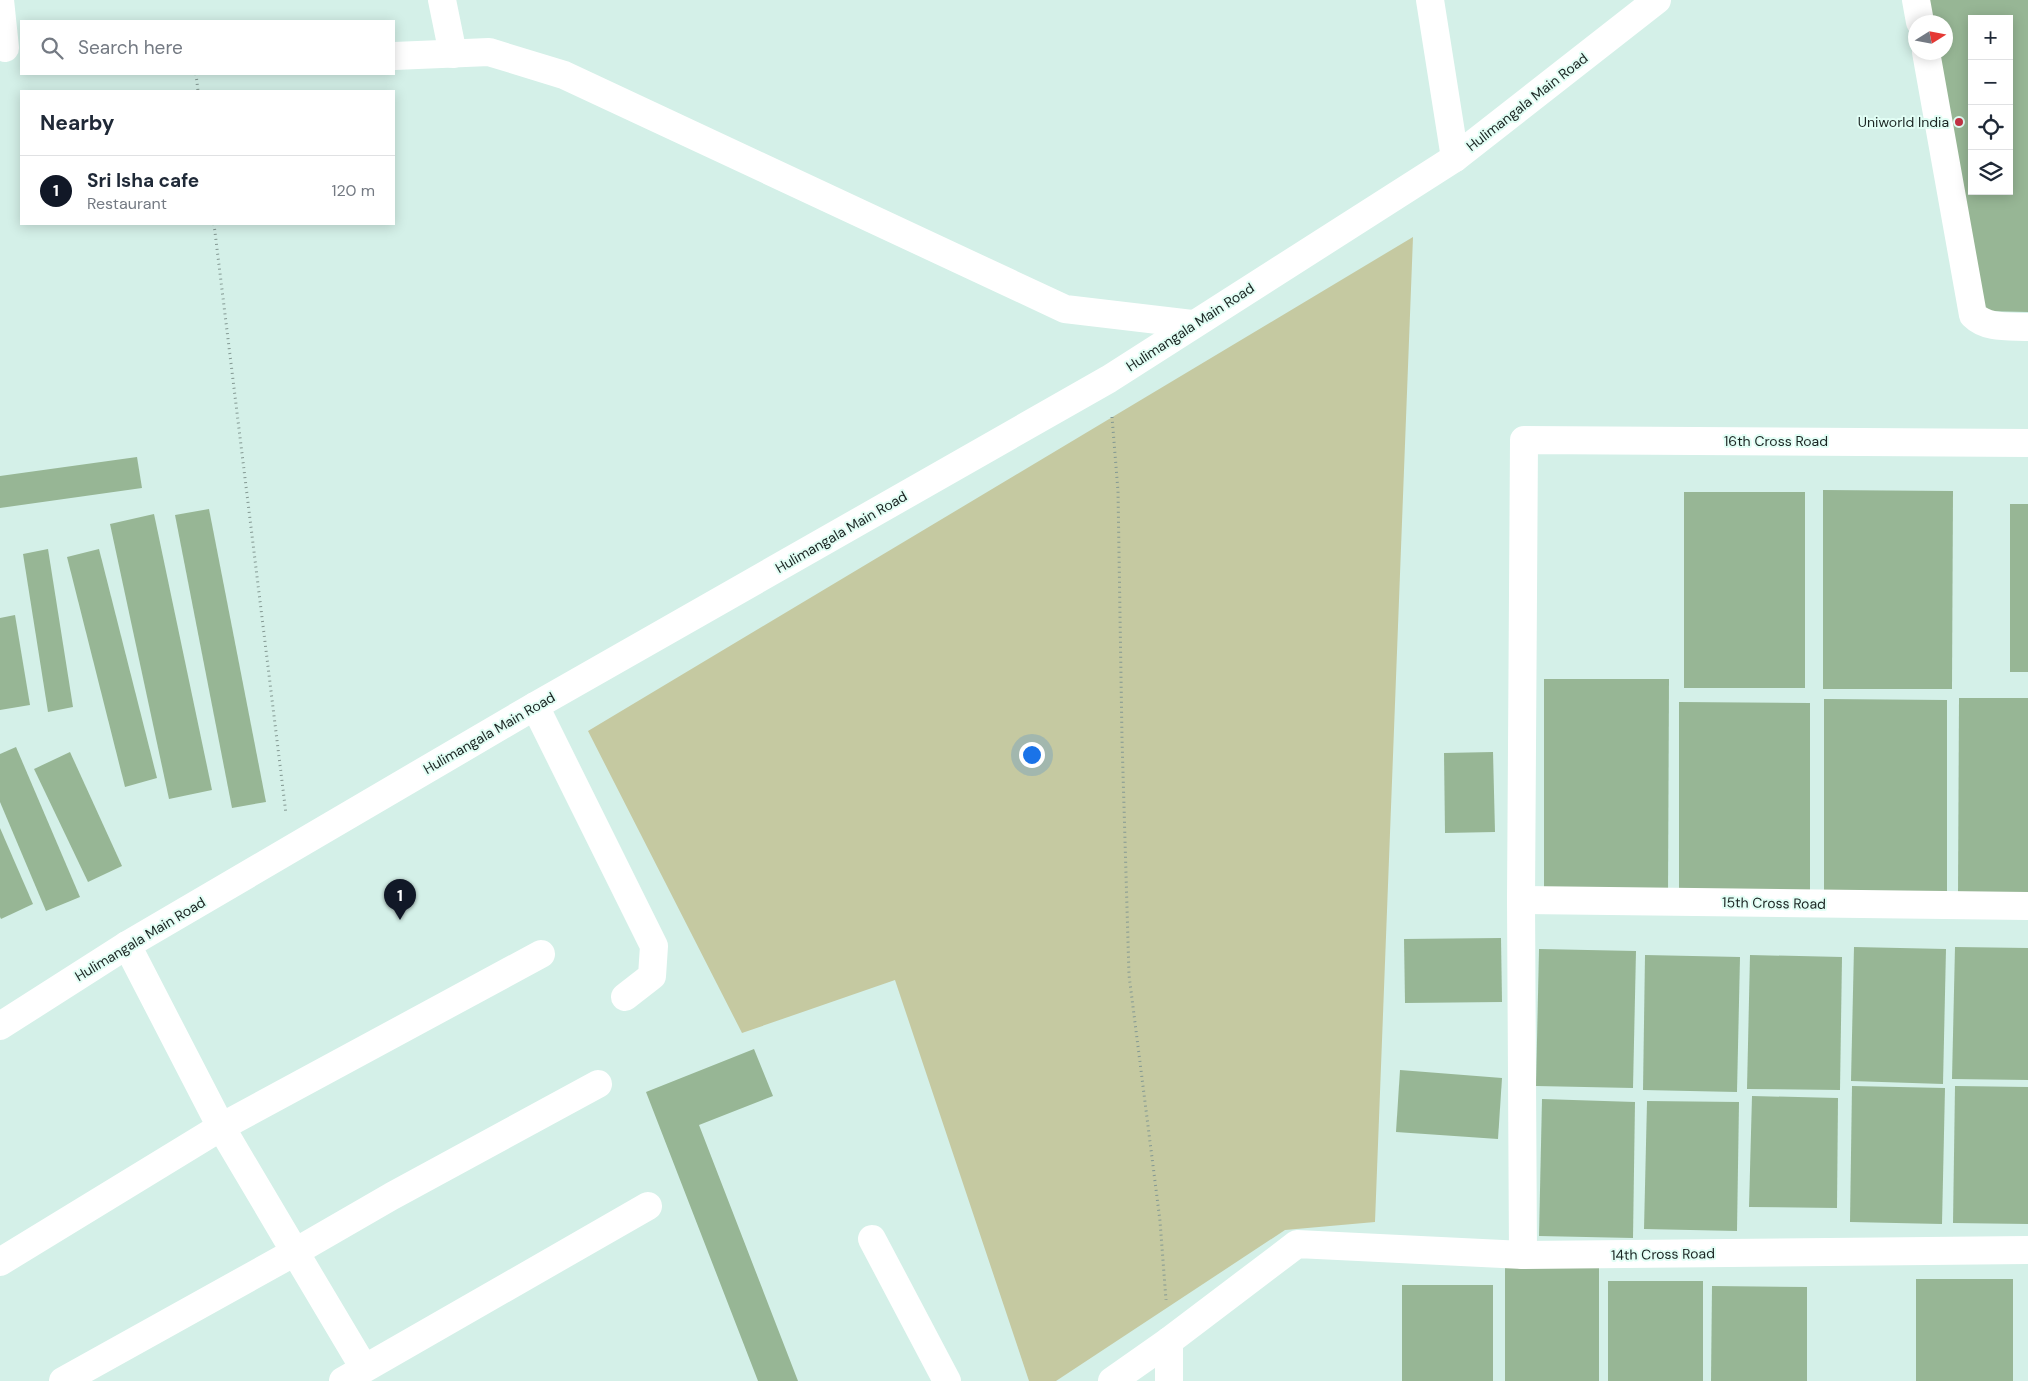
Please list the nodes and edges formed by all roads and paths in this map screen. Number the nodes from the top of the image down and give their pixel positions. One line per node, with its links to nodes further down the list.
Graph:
1 (0, 0): 7 (street)
2 (442, 0): 8 (street)
3 (1430, 0): 13 (street)
4 (1657, 0): 13 (street, Hulimangala Main Road)
5 (1916, 0): 6 (street)
6 (1919, 15)
7 (9, 49)
8 (453, 54): 9 (street); 15 (street)
9 (395, 56)
10 (1927, 60): 16 (street)
11 (196, 75): 12 (path)
12 (198, 90)
13 (1455, 158): 15 (street, Hulimangala Main Road)
14 (214, 225): 20 (path)
15 (1192, 324): 17 (street, Hulimangala Main Road)
16 (2028, 327)
17 (1109, 379): 19 (street, Hulimangala Main Road); 35 (path)
18 (2028, 443): 21 (street, 16th Cross Road)
19 (535, 706): 20 (street, Hulimangala Main Road); 25 (street)
20 (291, 849): 23 (street, Hulimangala Main Road)
21 (1521, 900): 22 (street, 15th Cross Road); 33 (street)
22 (2028, 906)
23 (127, 945): 26 (street, Hulimangala Main Road); 28 (street)
24 (541, 954): 28 (street)
25 (625, 997)
26 (0, 1026)
27 (598, 1084): 32 (street)
28 (220, 1127): 32 (street); 34 (street)
29 (648, 1206): 36 (street)
30 (872, 1239): 38 (street)
31 (2028, 1250): 33 (street, 14th Cross Road)
32 (294, 1252): 36 (street); 37 (street)
33 (1523, 1255): 35 (street, 14th Cross Road)
34 (0, 1262)
35 (1169, 1341): 39 (street); 40 (street)
36 (354, 1374)
37 (63, 1381)
38 (947, 1381)
39 (1112, 1381)
40 (1169, 1381)

